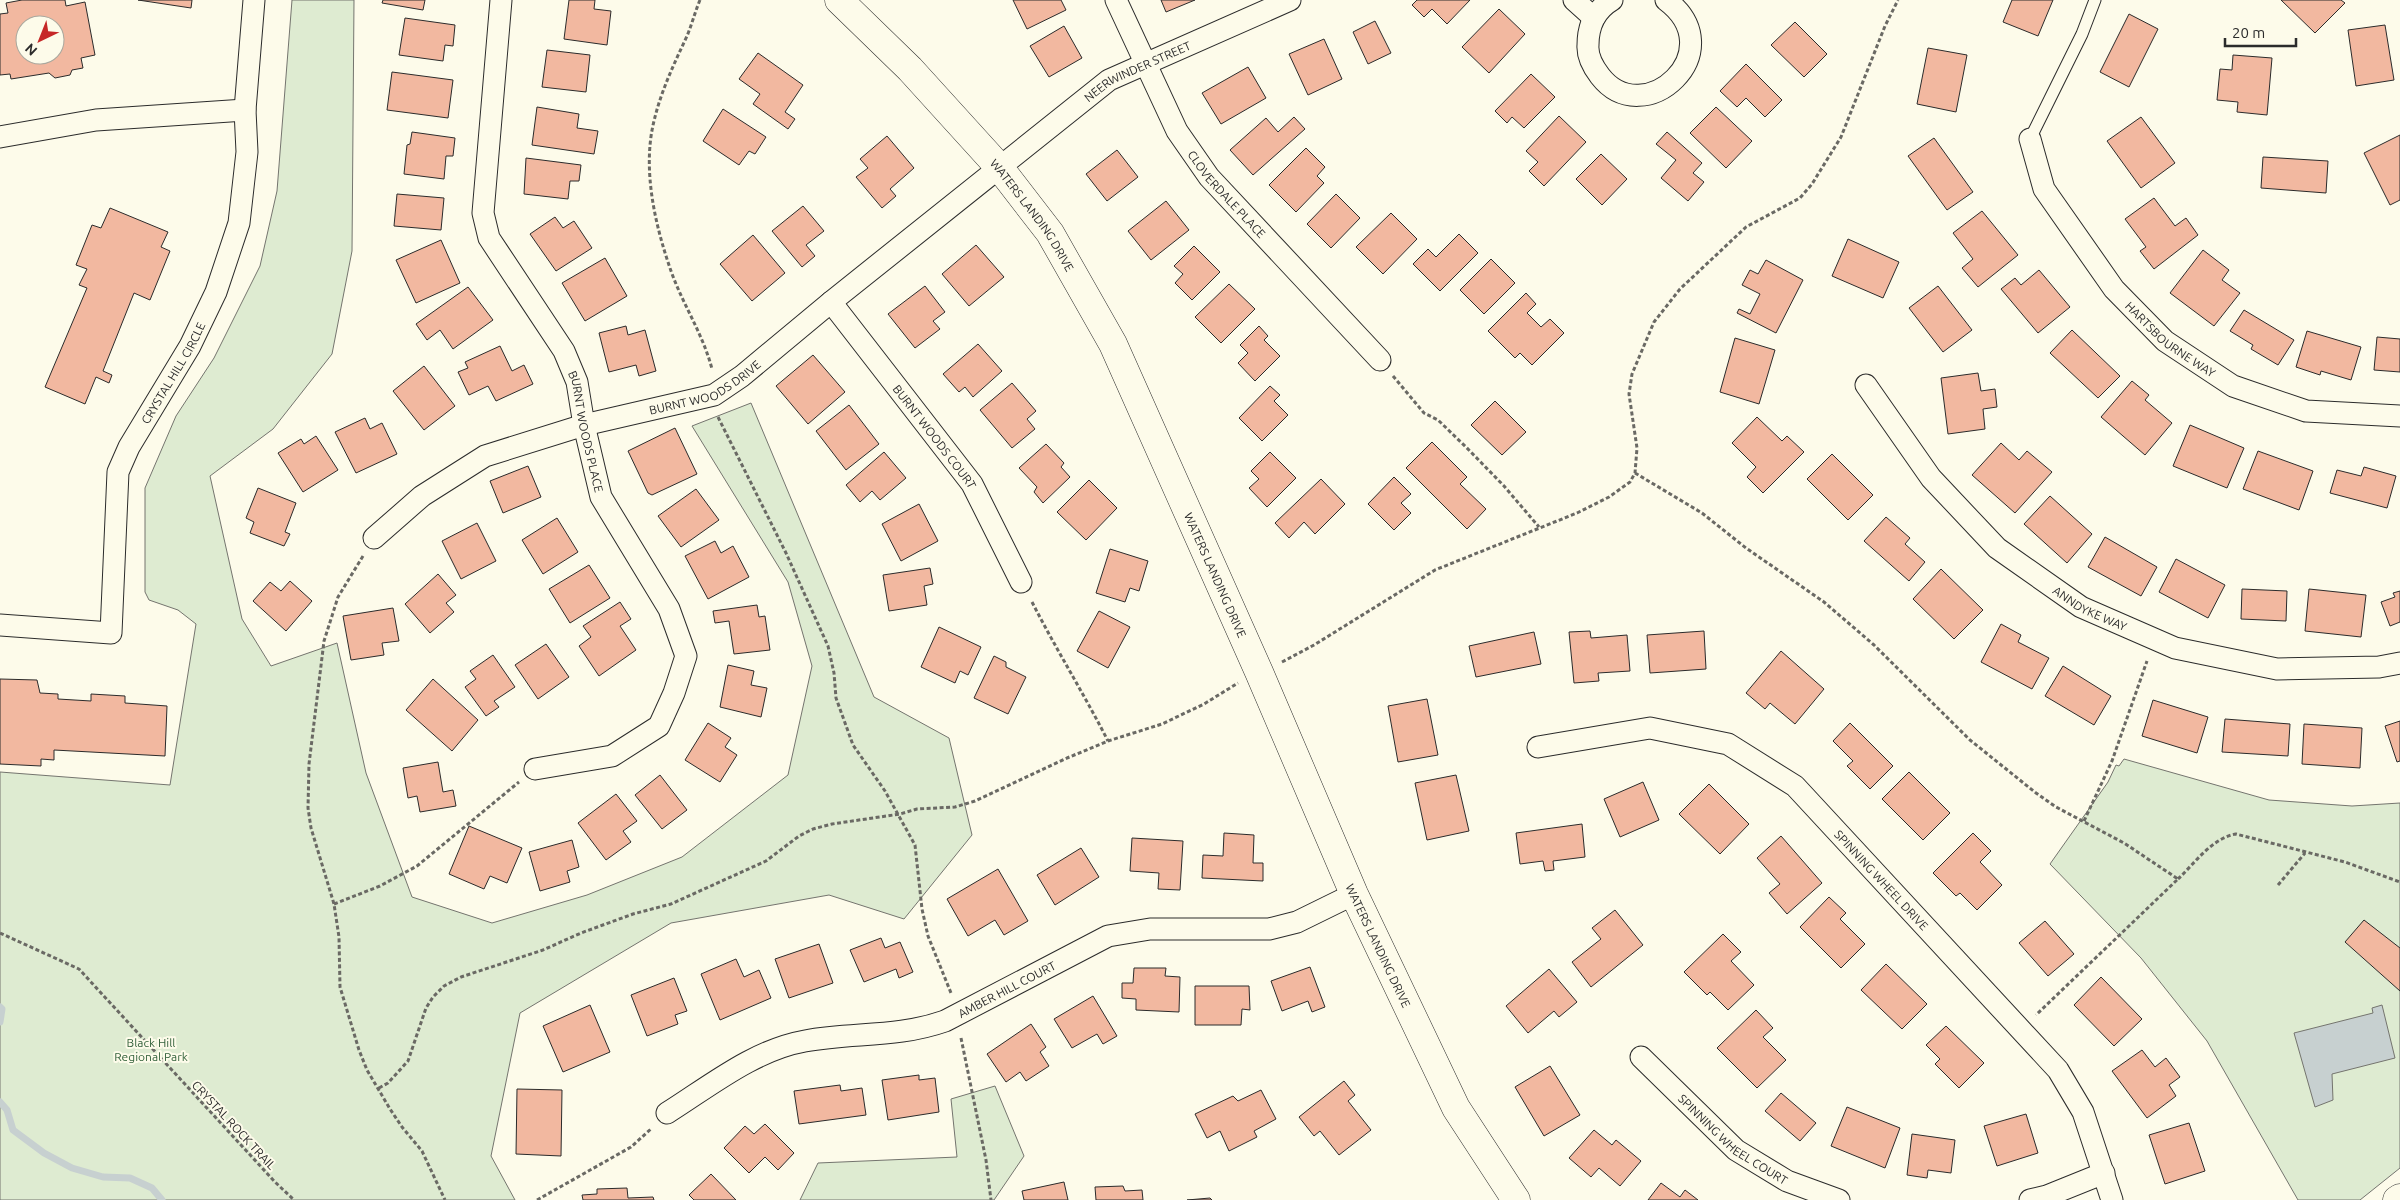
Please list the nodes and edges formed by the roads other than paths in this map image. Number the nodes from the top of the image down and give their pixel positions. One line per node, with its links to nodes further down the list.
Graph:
1 (254, 0): 12 (street, CRYSTAL HILL CIRCLE)
2 (501, 0): 20 (street, BURNT WOODS PLACE)
3 (839, 0): 15 (street, WATERS LANDING DRIVE)
4 (1116, 0): 11 (street, CLOVERDALE PLACE)
5 (1290, 0): 11 (street, NEERWINDER STREET)
6 (1574, 0): 10 (street)
7 (1612, 0): 10 (street)
8 (1666, 0): 10 (street)
9 (2095, 0): 14 (lane)
10 (1594, 18)
11 (1144, 63): 15 (street, NEERWINDER STREET); 17 (street, CLOVERDALE PLACE)
12 (245, 110): 13 (street); 23 (street, CRYSTAL HILL CIRCLE)
13 (0, 137)
14 (2030, 138): 19 (street, HARTSBOURNE WAY)
15 (999, 167): 16 (street, BURNT WOODS DRIVE); 27 (street, WATERS LANDING DRIVE)
16 (831, 302): 20 (street, BURNT WOODS DRIVE); 22 (street, BURNT WOODS COURT)
17 (1380, 360)
18 (1866, 385): 24 (street, ANNDYKE WAY)
19 (2400, 416)
20 (584, 425): 21 (street, BURNT WOODS DRIVE); 26 (street, BURNT WOODS PLACE)
21 (374, 538)
22 (1021, 582)
23 (0, 625)
24 (2400, 663)
25 (1538, 748): 30 (street, SPINNING WHEEL DRIVE)
26 (535, 769)
27 (1354, 894): 29 (street, AMBER HILL COURT); 31 (street, WATERS LANDING DRIVE)
28 (1641, 1057): 32 (street, SPINNING WHEEL COURT)
29 (667, 1113)
30 (2104, 1172): 33 (street); 34 (street, SPINNING WHEEL DRIVE)
31 (1516, 1200)
32 (1838, 1200)
33 (2030, 1200)
34 (2112, 1200)

